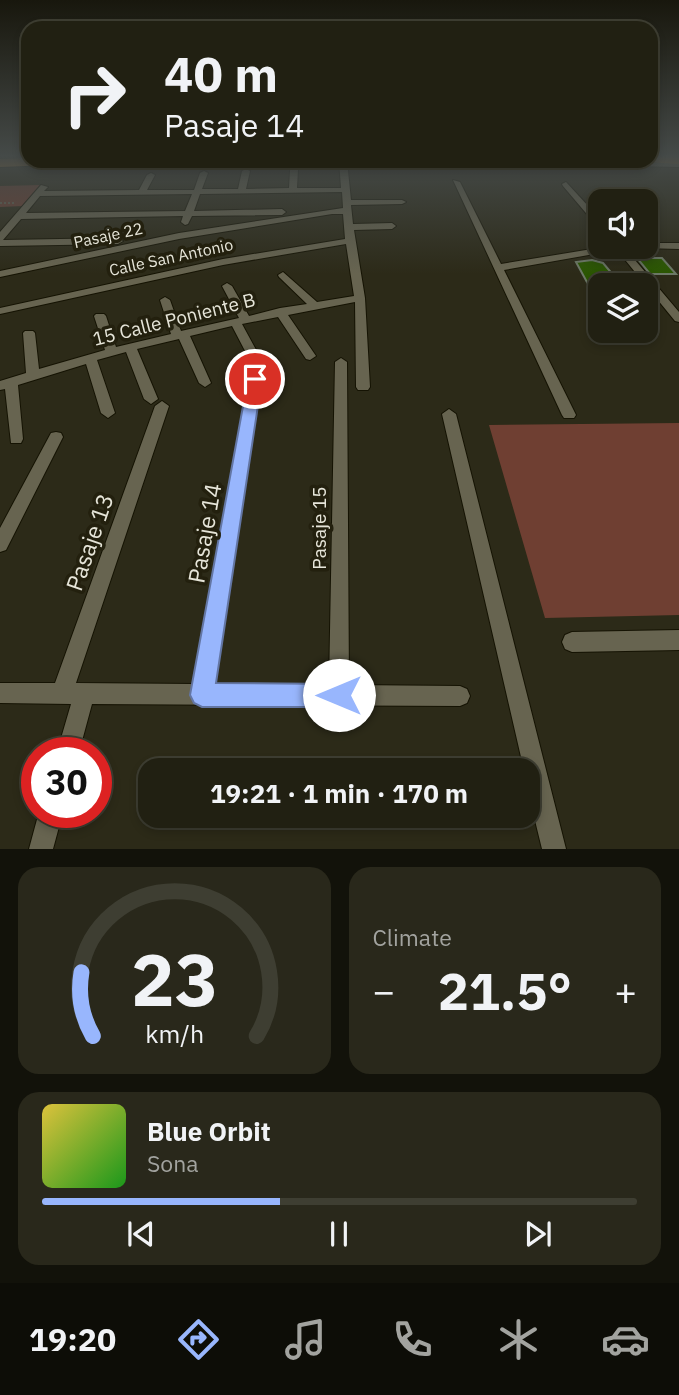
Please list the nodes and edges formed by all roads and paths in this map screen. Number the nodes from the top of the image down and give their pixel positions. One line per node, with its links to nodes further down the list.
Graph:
1 (38, 194): 11 (street)
2 (195, 195): 10 (street)
3 (346, 195): 7 (street)
4 (462, 195): 22 (street)
5 (575, 195): 8 (street)
6 (402, 202): 7 (street, Pasaje 22)
7 (347, 207): 9 (street, Pasaje 22); 13 (street)
8 (588, 210)
9 (332, 211): 10 (street); 14 (street, Pasaje 22)
10 (188, 213): 11 (street); 14 (street)
11 (19, 216): 15 (street)
12 (393, 226): 13 (street)
13 (349, 227): 16 (street)
14 (179, 236): 17 (street, Pasaje 22)
15 (0, 241): 17 (street)
16 (350, 241): 26 (street); 29 (street, Calle San Antonio)
17 (152, 242): 23 (street, Pasaje 22)
18 (658, 246): 19 (street)
19 (679, 246)
20 (588, 252): 22 (street)
21 (629, 259): 32 (street)
22 (497, 268): 47 (street)
23 (0, 274)
24 (283, 275): 28 (street)
25 (227, 286): 33 (street)
26 (360, 298): 28 (street, 15 Calle Poniente B); 44 (street)
27 (165, 300): 35 (street)
28 (315, 306): 30 (street, 15 Calle Poniente B)
29 (0, 311)
30 (280, 311): 33 (street, 15 Calle Poniente B); 38 (street)
31 (100, 316): 37 (street)
32 (679, 319)
33 (240, 320): 35 (street, 15 Calle Poniente B); 56 (street, Pasaje 14)
34 (29, 333): 41 (street)
35 (180, 334): 36 (street, 15 Calle Poniente B); 42 (street)
36 (130, 346): 37 (street, 15 Calle Poniente B); 54 (street, Pasaje 13)
37 (111, 351): 39 (street, 15 Calle Poniente B)
38 (310, 356)
39 (90, 358): 41 (street, 15 Calle Poniente B); 45 (street)
40 (341, 362): 57 (street, Pasaje 15)
41 (33, 375): 43 (street, 15 Calle Poniente B)
42 (205, 383)
43 (5, 385): 49 (street)
44 (363, 387)
45 (108, 413)
46 (449, 414): 62 (street)
47 (569, 415)
48 (56, 438): 50 (street)
49 (16, 439)
50 (0, 545)
51 (679, 640): 52 (street)
52 (572, 642)
53 (0, 693): 54 (street)
54 (62, 694): 55 (street)
55 (84, 694): 56 (street); 59 (street)
56 (202, 695): 57 (street)
57 (339, 695): 58 (street)
58 (460, 696)
59 (72, 737)
60 (47, 828): 61 (street)
61 (41, 849)
62 (554, 849)

